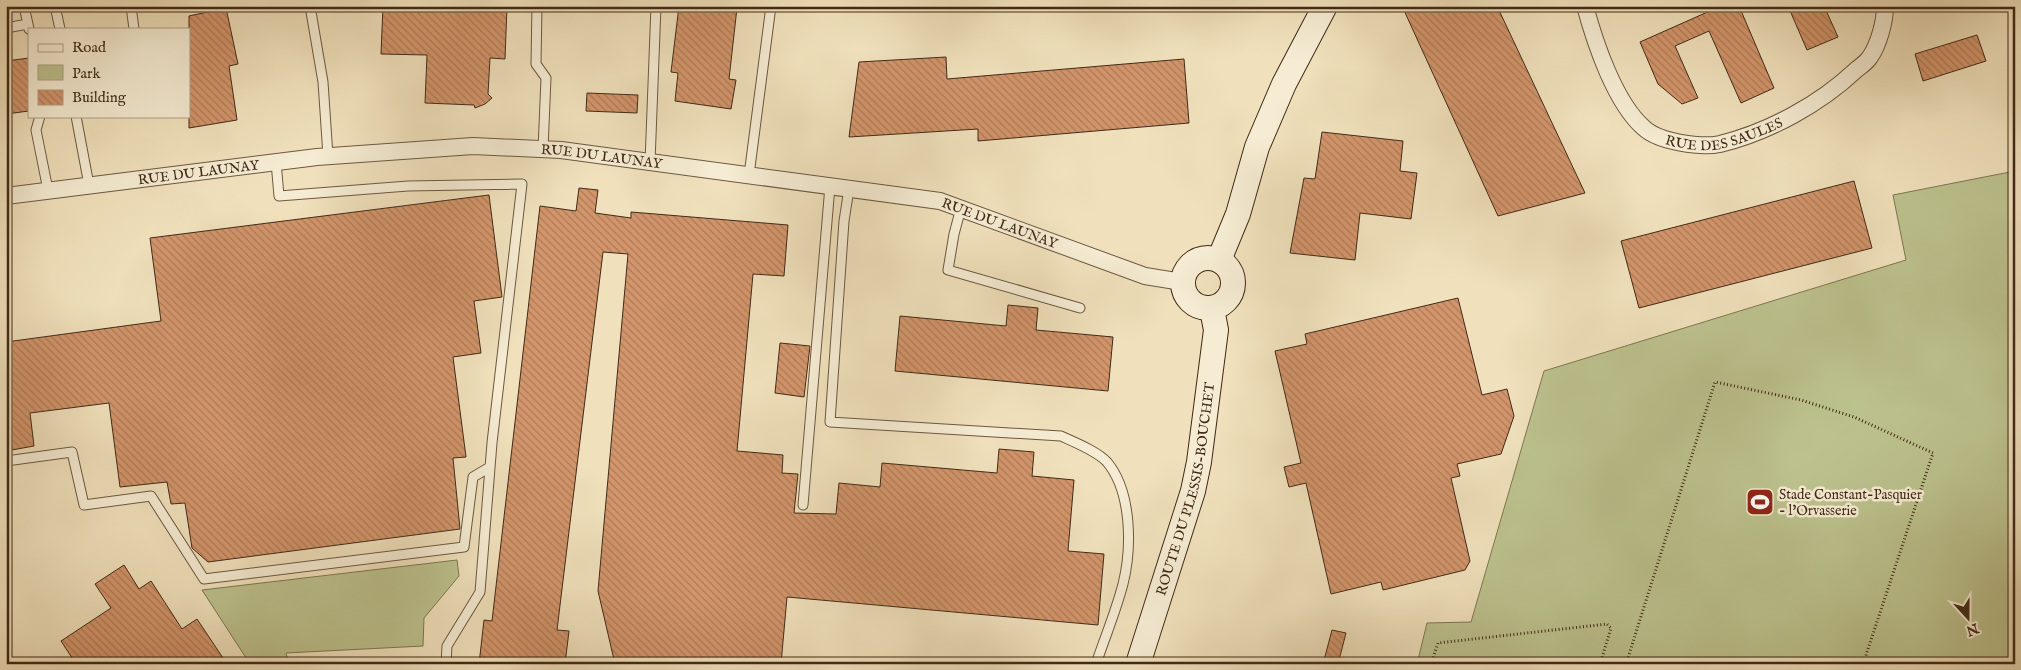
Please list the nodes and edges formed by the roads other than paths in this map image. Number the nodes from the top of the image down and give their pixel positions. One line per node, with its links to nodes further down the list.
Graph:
1 (24, 6): 11 (lane)
2 (55, 6): 13 (lane)
3 (131, 6): 14 (lane)
4 (310, 6): 18 (lane)
5 (537, 6): 17 (lane)
6 (656, 6): 20 (lane)
7 (771, 6): 21 (lane)
8 (1325, 6): 28 (street)
9 (1585, 6): 10 (street, RUE DES SAULES)
10 (1885, 6)
11 (29, 26): 12 (lane)
12 (6, 28)
13 (60, 28)
14 (134, 28)
15 (39, 118): 25 (lane)
16 (76, 118): 22 (lane)
17 (543, 149): 18 (street, RUE DU LAUNAY); 20 (street, RUE DU LAUNAY)
18 (328, 156): 19 (street, RUE DU LAUNAY)
19 (276, 162): 22 (street, RUE DU LAUNAY); 33 (lane)
20 (650, 162): 21 (street, RUE DU LAUNAY)
21 (750, 175): 23 (street, RUE DU LAUNAY)
22 (89, 185): 25 (street, RUE DU LAUNAY)
23 (830, 186): 24 (street, RUE DU LAUNAY); 34 (lane)
24 (849, 188): 27 (street, RUE DU LAUNAY); 36 (lane)
25 (48, 190): 26 (street, RUE DU LAUNAY)
26 (6, 196)
27 (961, 208): 29 (street, RUE DU LAUNAY); 30 (lane)
28 (1219, 260): 29 (street); 31 (street)
29 (1182, 282): 31 (street)
30 (1080, 308)
31 (1212, 309): 37 (street, ROUTE DU PLESSIS-BOUCHET)
32 (6, 462): 33 (lane)
33 (490, 467): 35 (lane)
34 (803, 505)
35 (446, 664)
36 (1096, 664)
37 (1138, 664)

